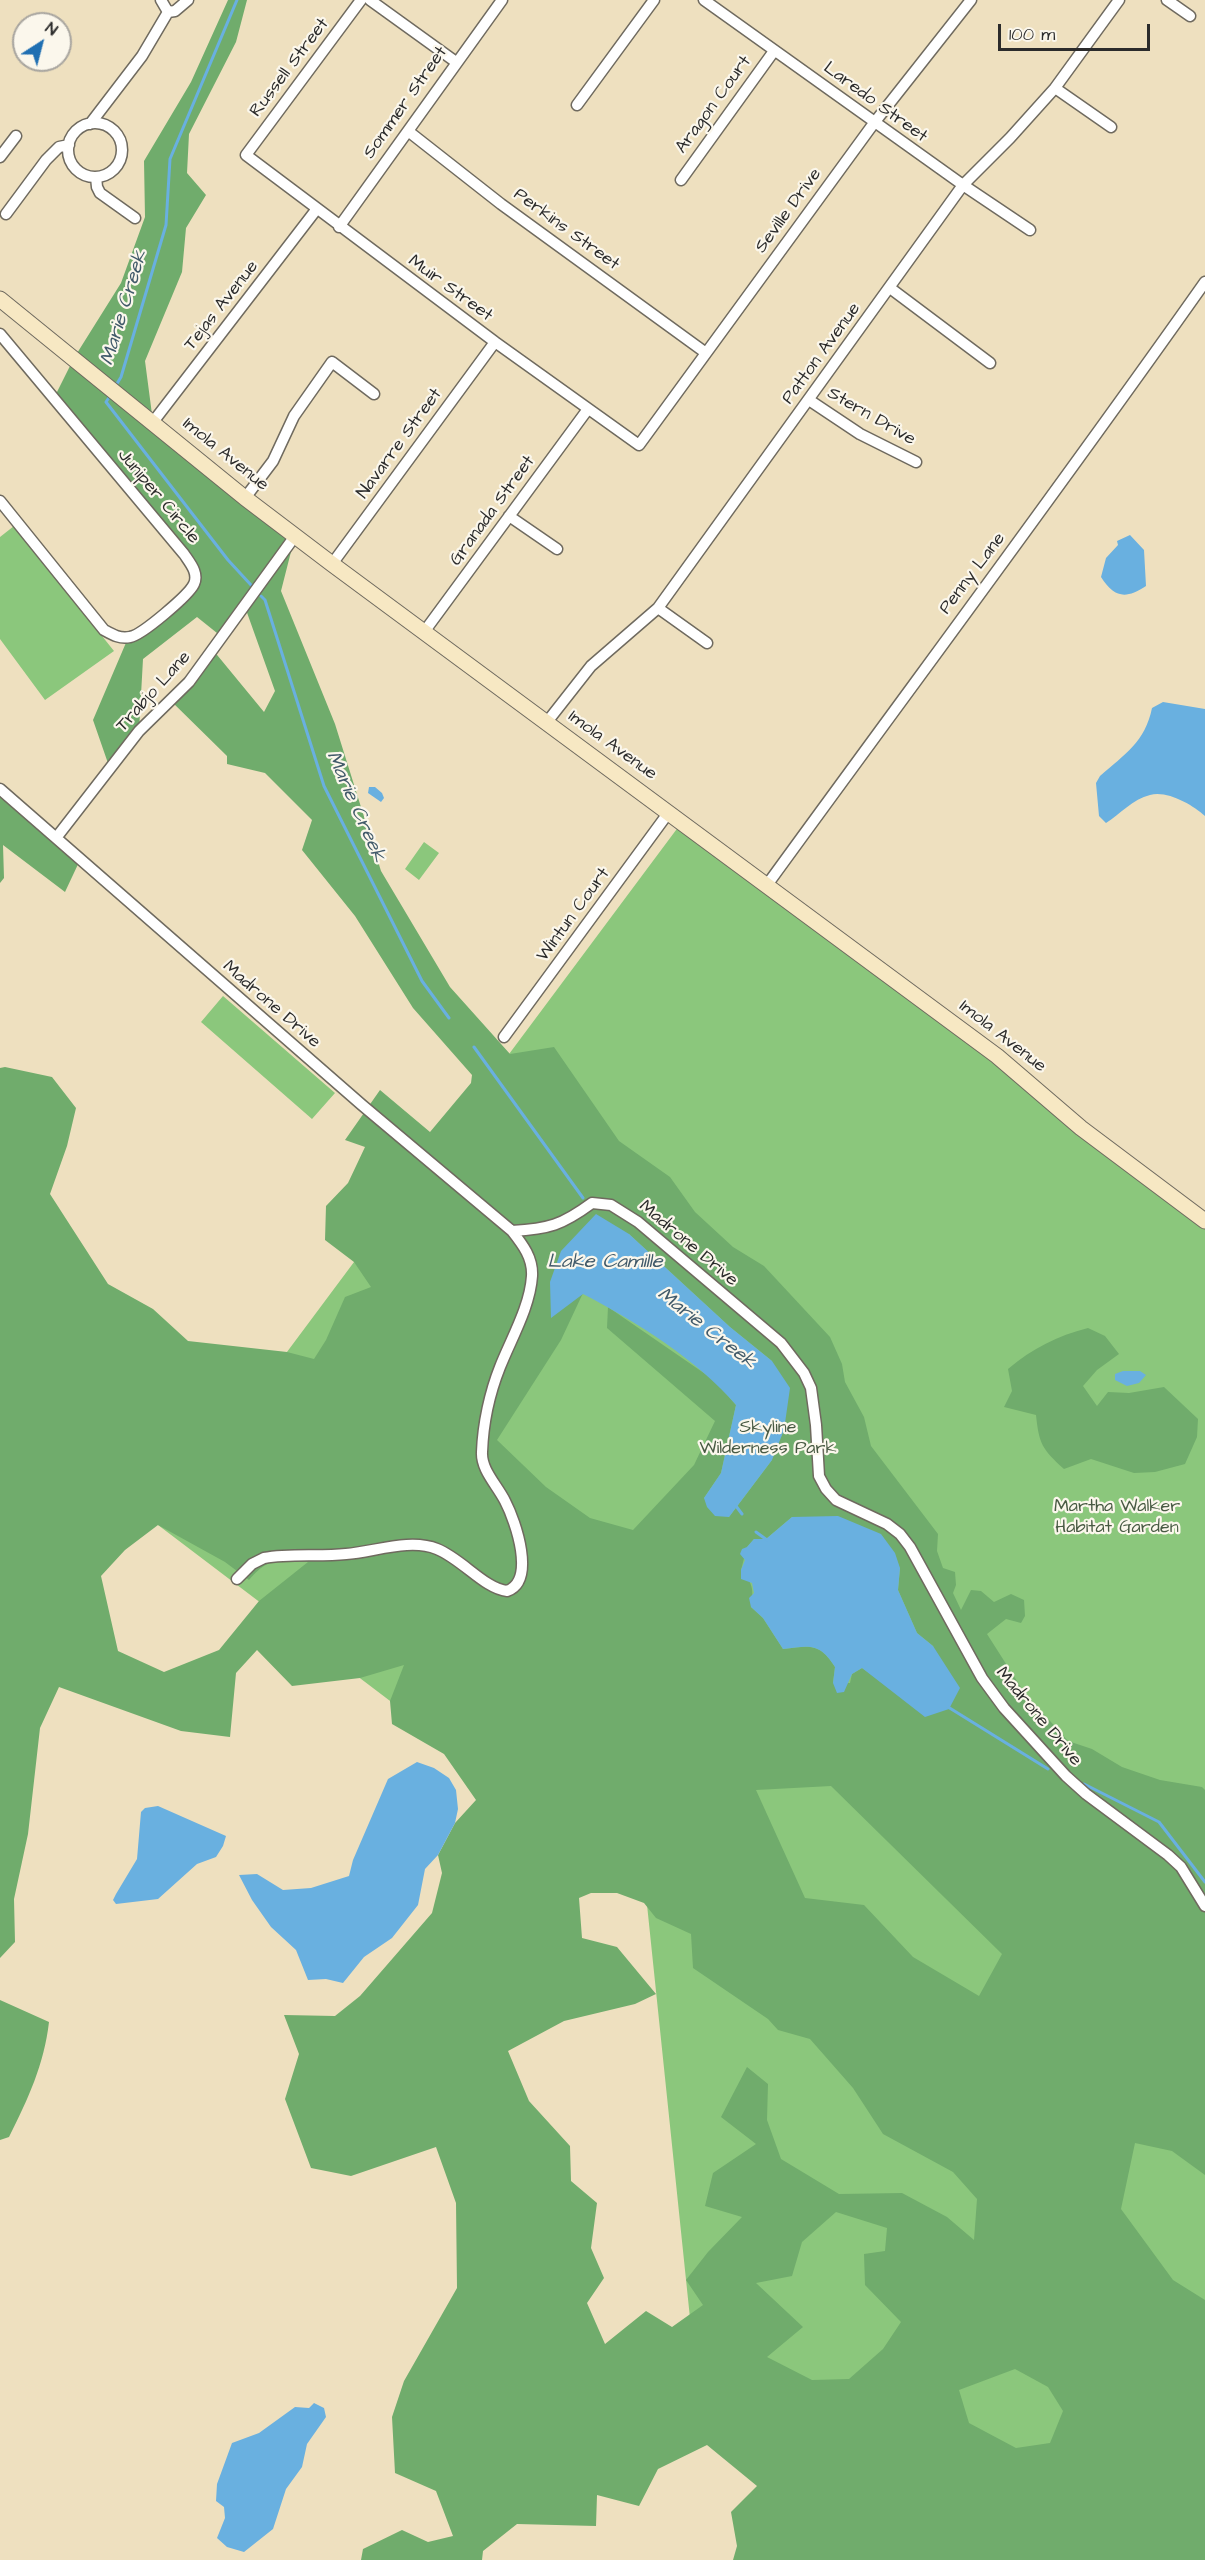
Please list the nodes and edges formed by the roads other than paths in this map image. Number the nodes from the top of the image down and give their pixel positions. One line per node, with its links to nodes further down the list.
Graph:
1 (161, 0): 11 (street)
2 (188, 0): 11 (street)
3 (361, 0): 23 (street, Russell Street)
4 (370, 0): 14 (street)
5 (502, 0): 14 (street, Sommer Street)
6 (654, 0): 16 (street)
7 (704, 0): 13 (street, Laredo Street)
8 (971, 0): 17 (street, Seville Drive)
9 (1119, 0): 15 (street, Patton Avenue)
10 (1167, 0): 12 (street)
11 (168, 12): 18 (street)
12 (1190, 16)
13 (774, 51): 17 (street, Laredo Street); 26 (street, Aragon Court)
14 (456, 62): 20 (street, Sommer Street)
15 (1055, 88): 19 (street); 27 (street, Patton Avenue)
16 (577, 105)
17 (874, 123): 27 (street, Laredo Street); 38 (street, Seville Drive)
18 (90, 124): 22 (street); 25 (street)
19 (1111, 128)
20 (408, 131): 31 (street, Sommer Street); 38 (street, Perkins Street)
21 (16, 136): 24 (street)
22 (69, 145): 25 (street); 29 (street)
23 (246, 155): 28 (street, Muir Street)
24 (0, 158)
25 (96, 177): 30 (street)
26 (681, 180)
27 (963, 185): 32 (street, Laredo Street); 34 (street, Patton Avenue)
28 (316, 210): 31 (street, Muir Street); 43 (street, Tejas Avenue)
29 (6, 214)
30 (135, 218)
31 (339, 226): 37 (street, Muir Street)
32 (1030, 230)
33 (1205, 282): 59 (street, Penny Lane)
34 (890, 288): 39 (street); 41 (street, Patton Avenue)
35 (0, 299): 43 (street, Imola Avenue)
36 (0, 334): 47 (street, Juniper Circle)
37 (495, 342): 42 (street, Muir Street); 51 (street, Navarre Street)
38 (706, 353): 44 (street, Seville Drive)
39 (990, 363)
40 (374, 394): 46 (street)
41 (809, 400): 45 (street, Stern Drive); 52 (street, Patton Avenue)
42 (588, 409): 44 (street, Muir Street); 48 (street, Granada Street)
43 (153, 422): 46 (street, Imola Avenue)
44 (639, 445)
45 (916, 462)
46 (245, 498): 49 (street, Imola Avenue)
47 (0, 501)
48 (509, 516): 50 (street); 53 (street, Granada Street)
49 (295, 536): 51 (street, Imola Avenue); 58 (street, Trabjo Lane)
50 (557, 549)
51 (332, 564): 53 (street, Imola Avenue)
52 (658, 608): 54 (street); 55 (street, Patton Avenue)
53 (424, 632): 55 (street, Imola Avenue)
54 (707, 643)
55 (547, 722): 57 (street, Imola Avenue)
56 (0, 789): 58 (street, Madrone Drive)
57 (669, 812): 59 (street, Imola Avenue); 60 (street, Wintun Court)
58 (56, 838): 62 (street, Madrone Drive)
59 (767, 885): 61 (street, Imola Avenue)
60 (504, 1036)
61 (1205, 1221)
62 (512, 1232): 63 (street); 64 (street, Madrone Drive)
63 (237, 1579)
64 (1205, 1906)

